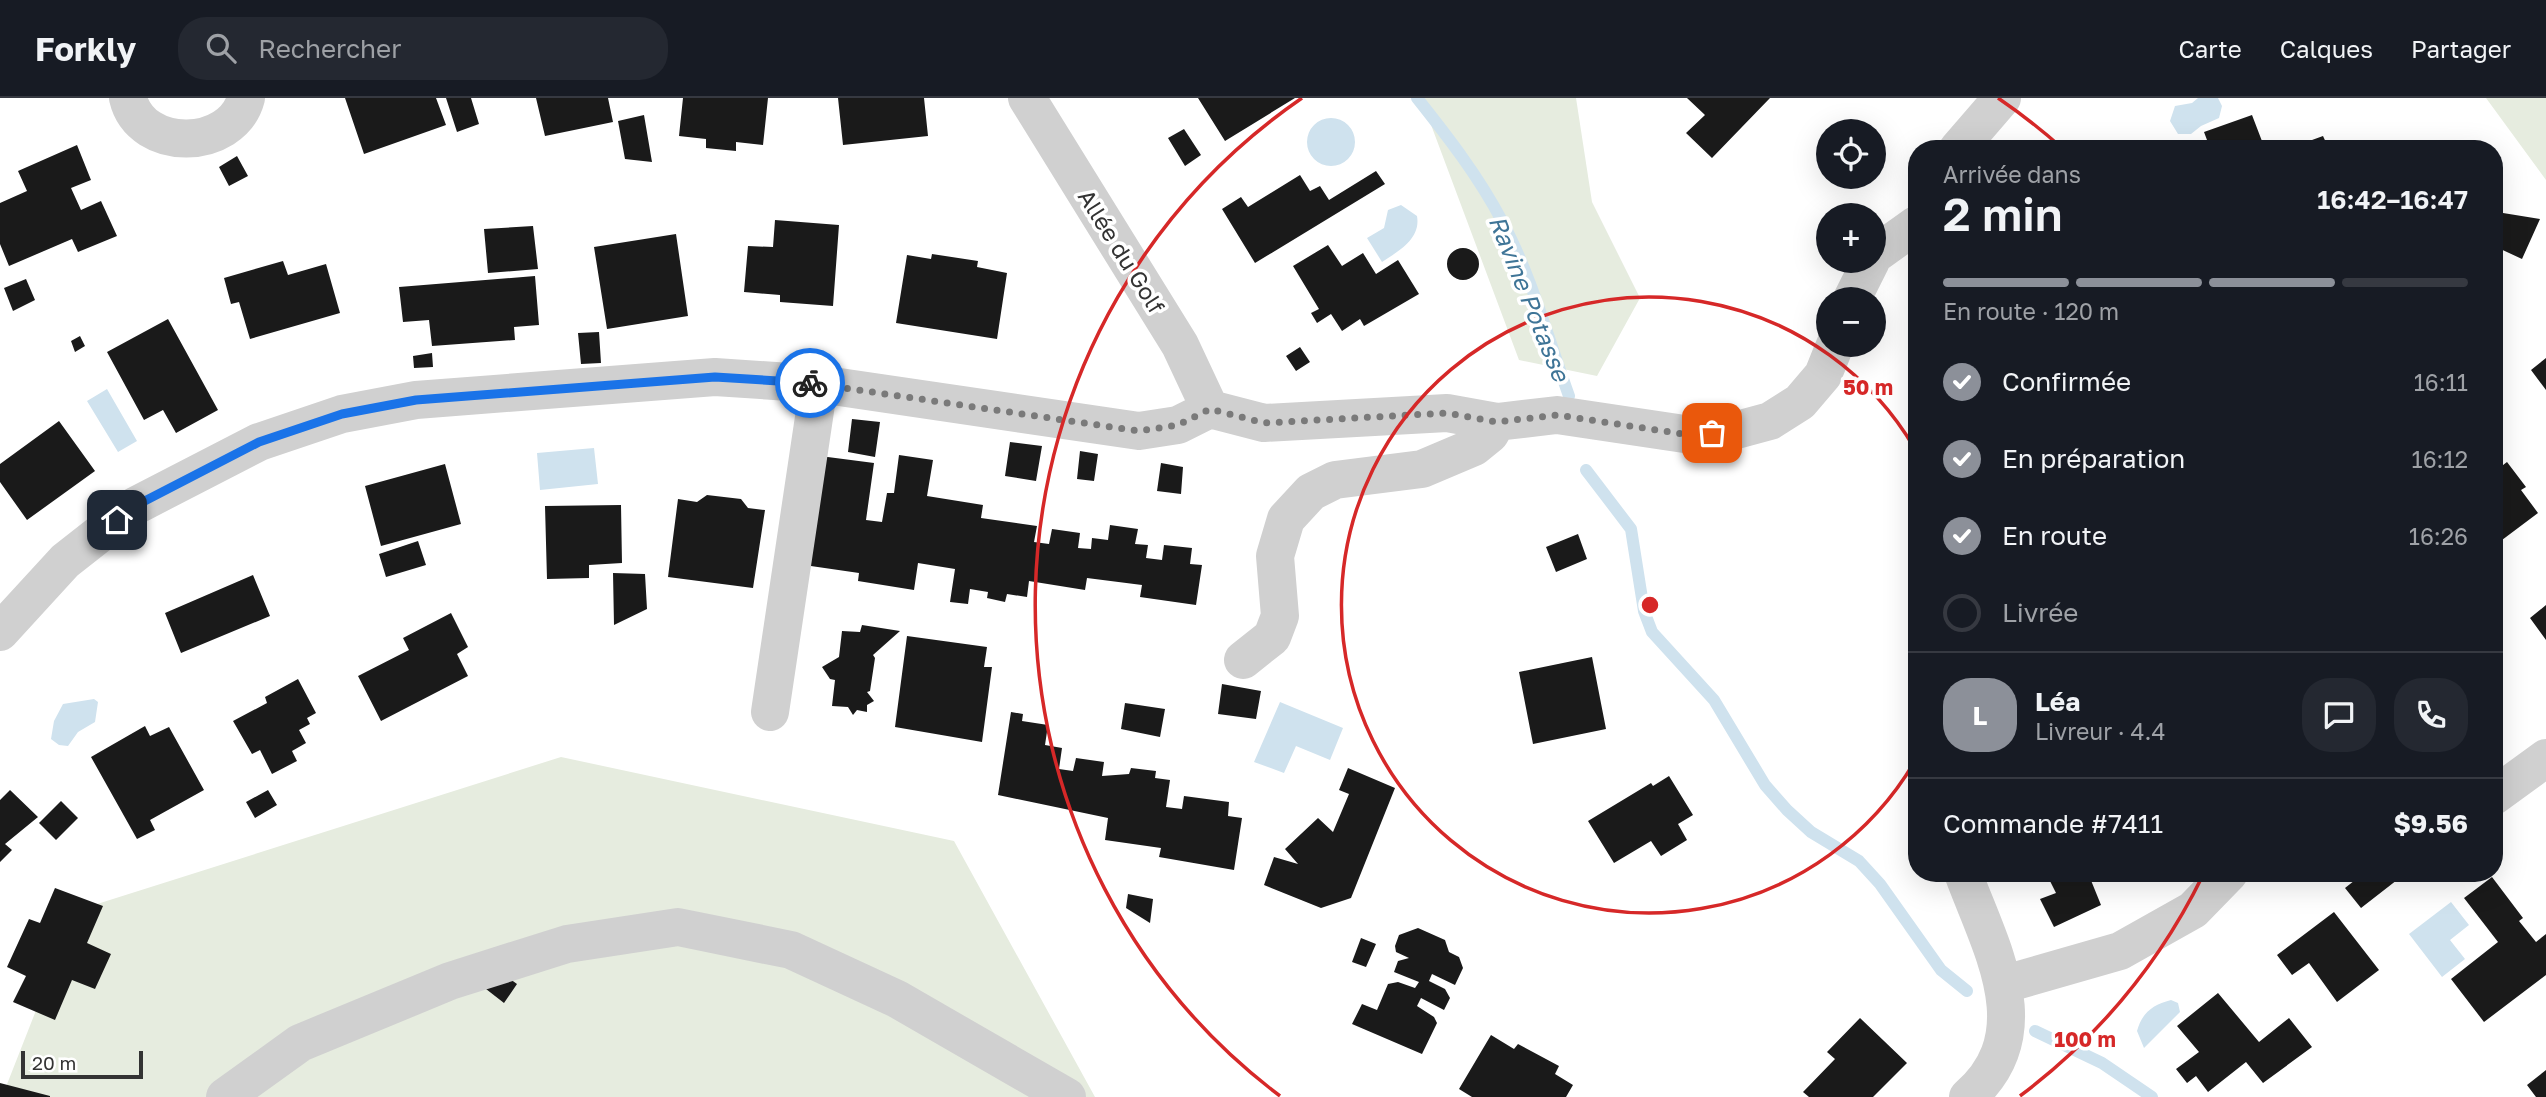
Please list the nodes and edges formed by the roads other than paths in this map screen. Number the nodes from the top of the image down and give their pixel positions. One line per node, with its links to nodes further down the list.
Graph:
1 (128, 98): 2 (street)
2 (246, 98)
3 (1027, 98): 10 (street, Allée du Golf)
4 (2000, 99): 5 (street)
5 (1966, 140)
6 (1908, 231): 7 (street)
7 (1886, 246)
8 (1831, 357): 11 (street)
9 (819, 384): 10 (street); 12 (street); 14 (street)
10 (1210, 409): 11 (street)
11 (1497, 422): 13 (street)
12 (0, 632)
13 (1243, 660)
14 (770, 712)
15 (2546, 758): 16 (street)
16 (2503, 789)
17 (1966, 882): 19 (street)
18 (2220, 882): 19 (street)
19 (2005, 984): 22 (street)
20 (225, 1097): 21 (street)
21 (1068, 1097)
22 (1968, 1097)

